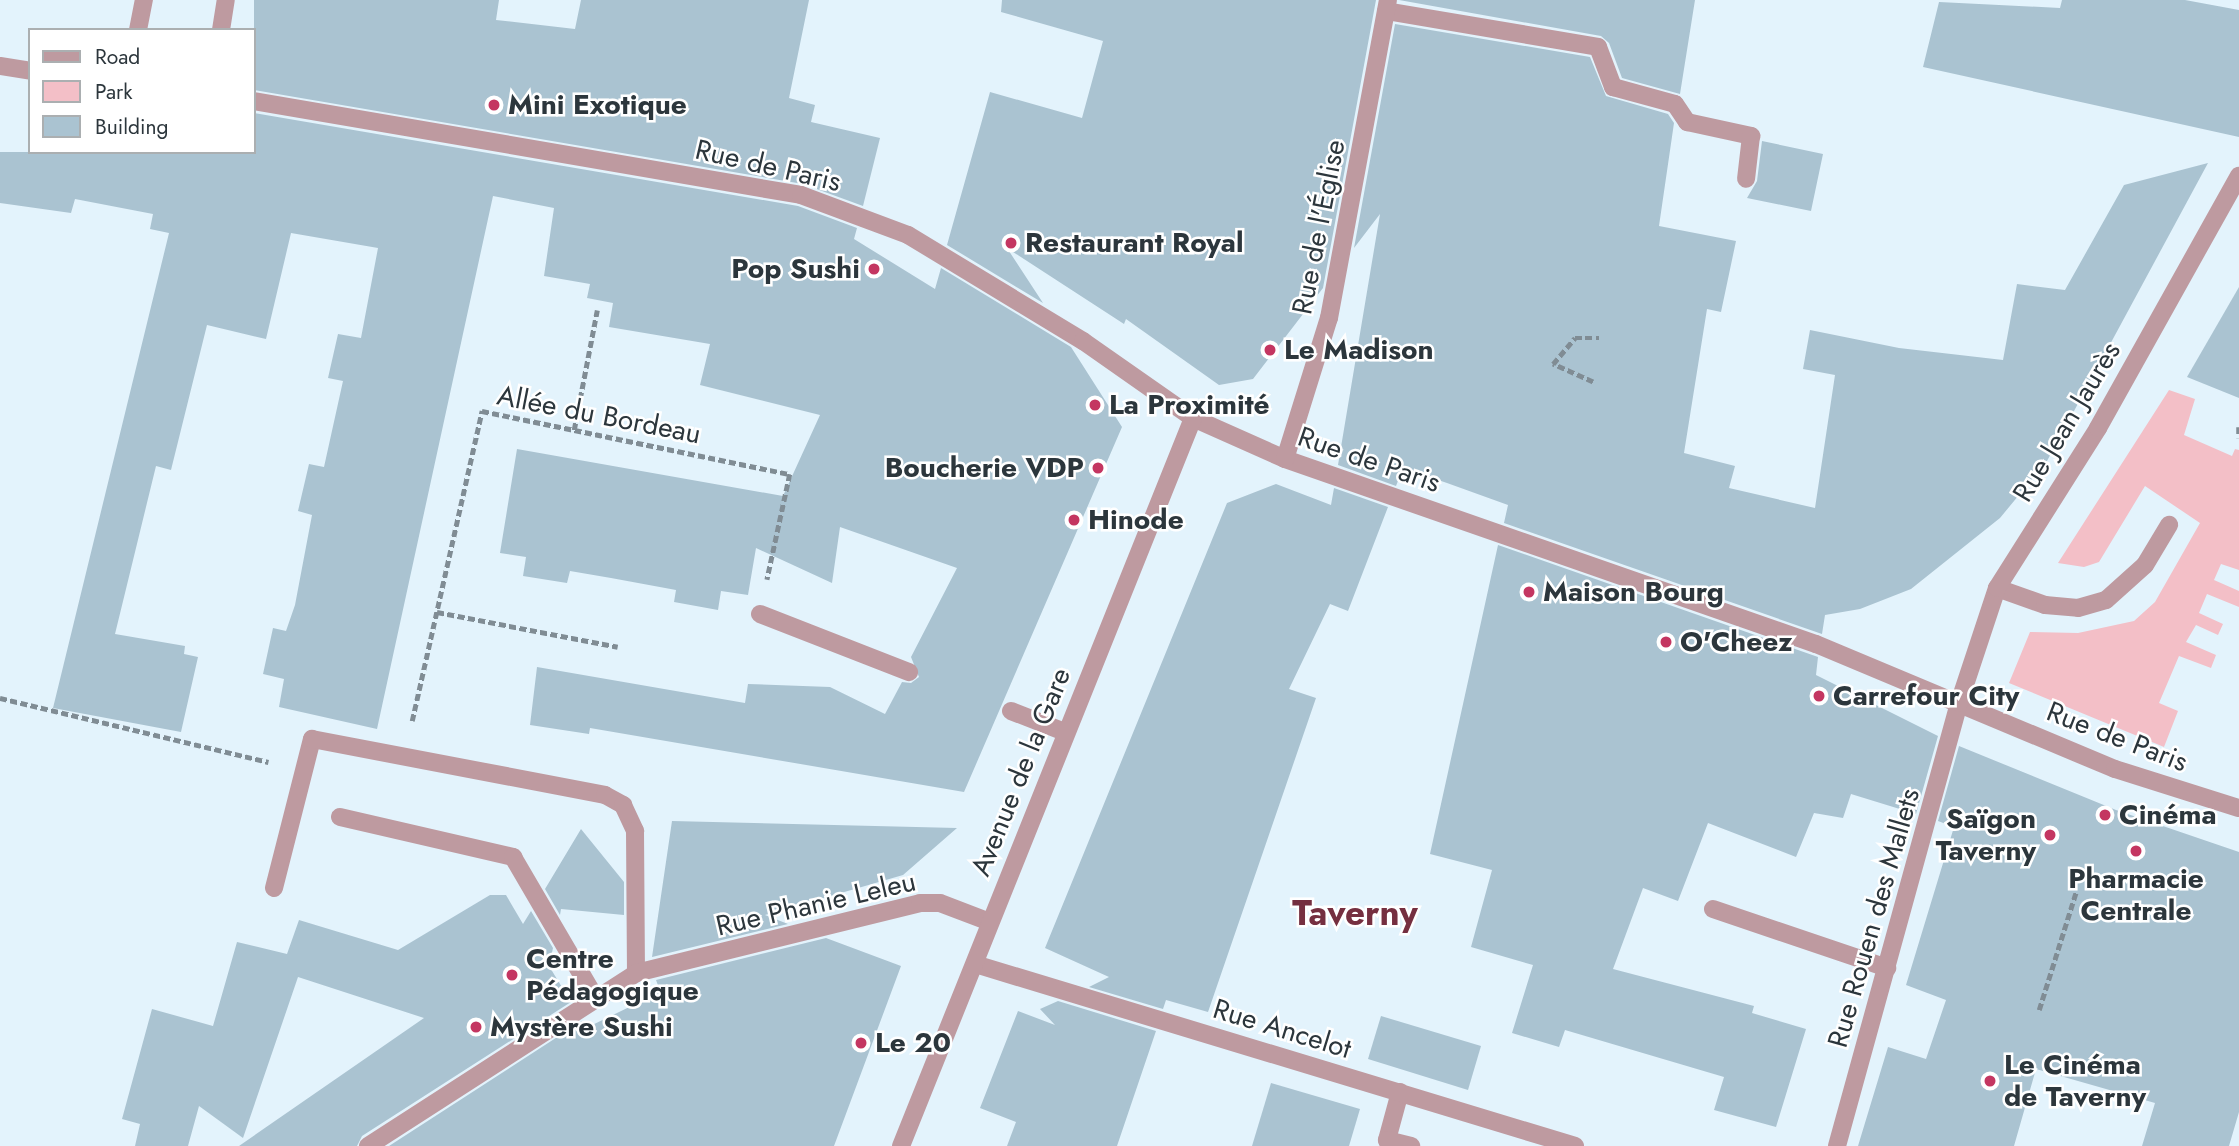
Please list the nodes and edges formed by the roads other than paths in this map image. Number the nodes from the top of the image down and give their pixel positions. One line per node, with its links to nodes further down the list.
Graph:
1 (144, 0): 4 (street)
2 (226, 0): 5 (street)
3 (1387, 5): 10 (street); 12 (street, Rue de l'Église)
4 (138, 28)
5 (221, 28)
6 (0, 66): 7 (street)
7 (28, 71)
8 (256, 101): 11 (street, Rue de Paris)
9 (2239, 176): 14 (street, Rue Jean Jaurès)
10 (1746, 179)
11 (1194, 418): 12 (street, Rue de Paris); 19 (street, Avenue de la Gare)
12 (1285, 459): 17 (street, Rue de Paris)
13 (2169, 525): 14 (street)
14 (1997, 588): 17 (street, Rue Jean Jaurès)
15 (760, 614): 16 (street)
16 (909, 671)
17 (1959, 703): 20 (street, Rue de Paris); 26 (street, Rue Rouen des Mallets)
18 (1011, 711): 19 (street)
19 (1065, 732): 24 (street, Avenue de la Gare)
20 (2239, 808)
21 (340, 817): 28 (street)
22 (274, 888): 27 (street)
23 (1713, 909): 26 (street)
24 (990, 922): 25 (street, Avenue de la Gare); 27 (street, Rue Phanie Leleu)
25 (975, 964): 29 (street, Rue Ancelot); 31 (street, Avenue de la Gare)
26 (1887, 968): 34 (street, Rue Rouen des Mallets)
27 (636, 973): 28 (street, Rue Phanie Leleu)
28 (596, 999): 30 (street, Rue Phanie Leleu)
29 (1400, 1092): 32 (street); 33 (street, Rue Ancelot)
30 (368, 1146)
31 (901, 1146)
32 (1410, 1146)
33 (1575, 1146)
34 (1837, 1146)

